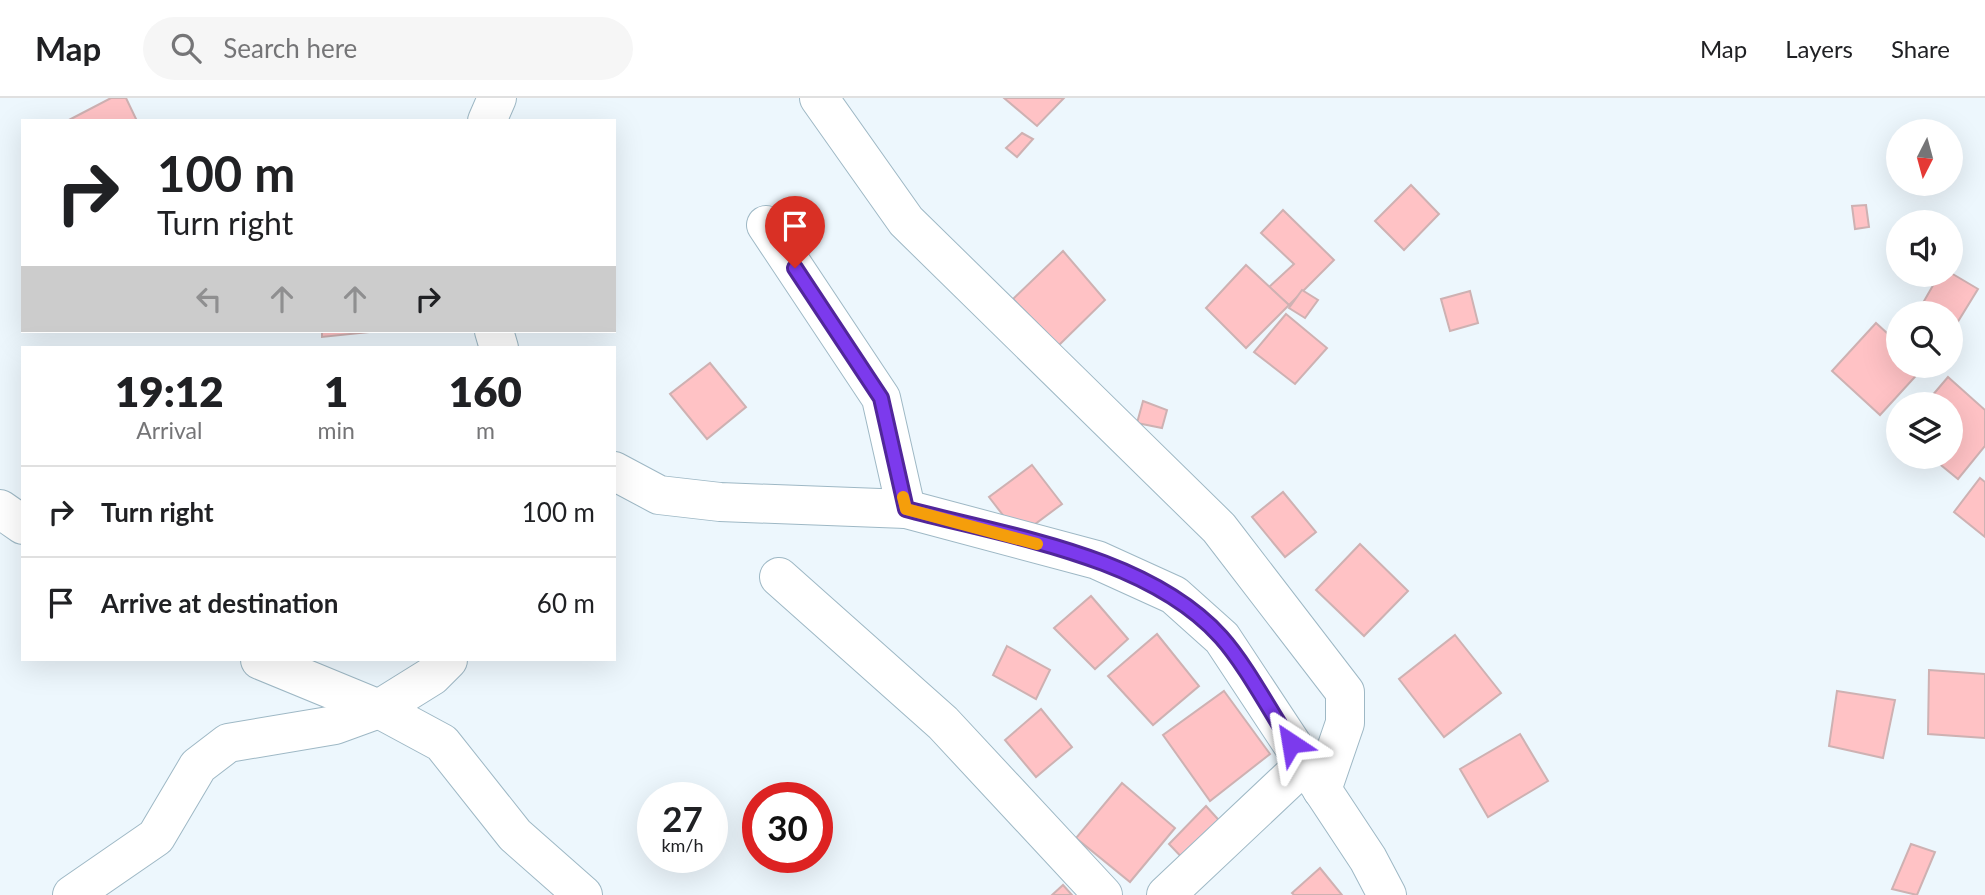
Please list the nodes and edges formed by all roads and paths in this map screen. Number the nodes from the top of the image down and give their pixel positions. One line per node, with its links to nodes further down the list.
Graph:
1 (497, 98): 3 (street)
2 (819, 98): 14 (street)
3 (488, 119)
4 (766, 225): 8 (street)
5 (616, 472): 8 (street)
6 (21, 506): 7 (street)
7 (0, 507): 9 (street)
8 (906, 509): 14 (street)
9 (21, 523)
10 (779, 577): 17 (street)
11 (262, 661): 13 (street)
12 (447, 661): 13 (street)
13 (379, 709): 15 (street); 16 (street)
14 (1314, 777): 18 (street); 19 (street)
15 (72, 895)
16 (583, 895)
17 (1103, 895)
18 (1166, 895)
19 (1387, 895)

